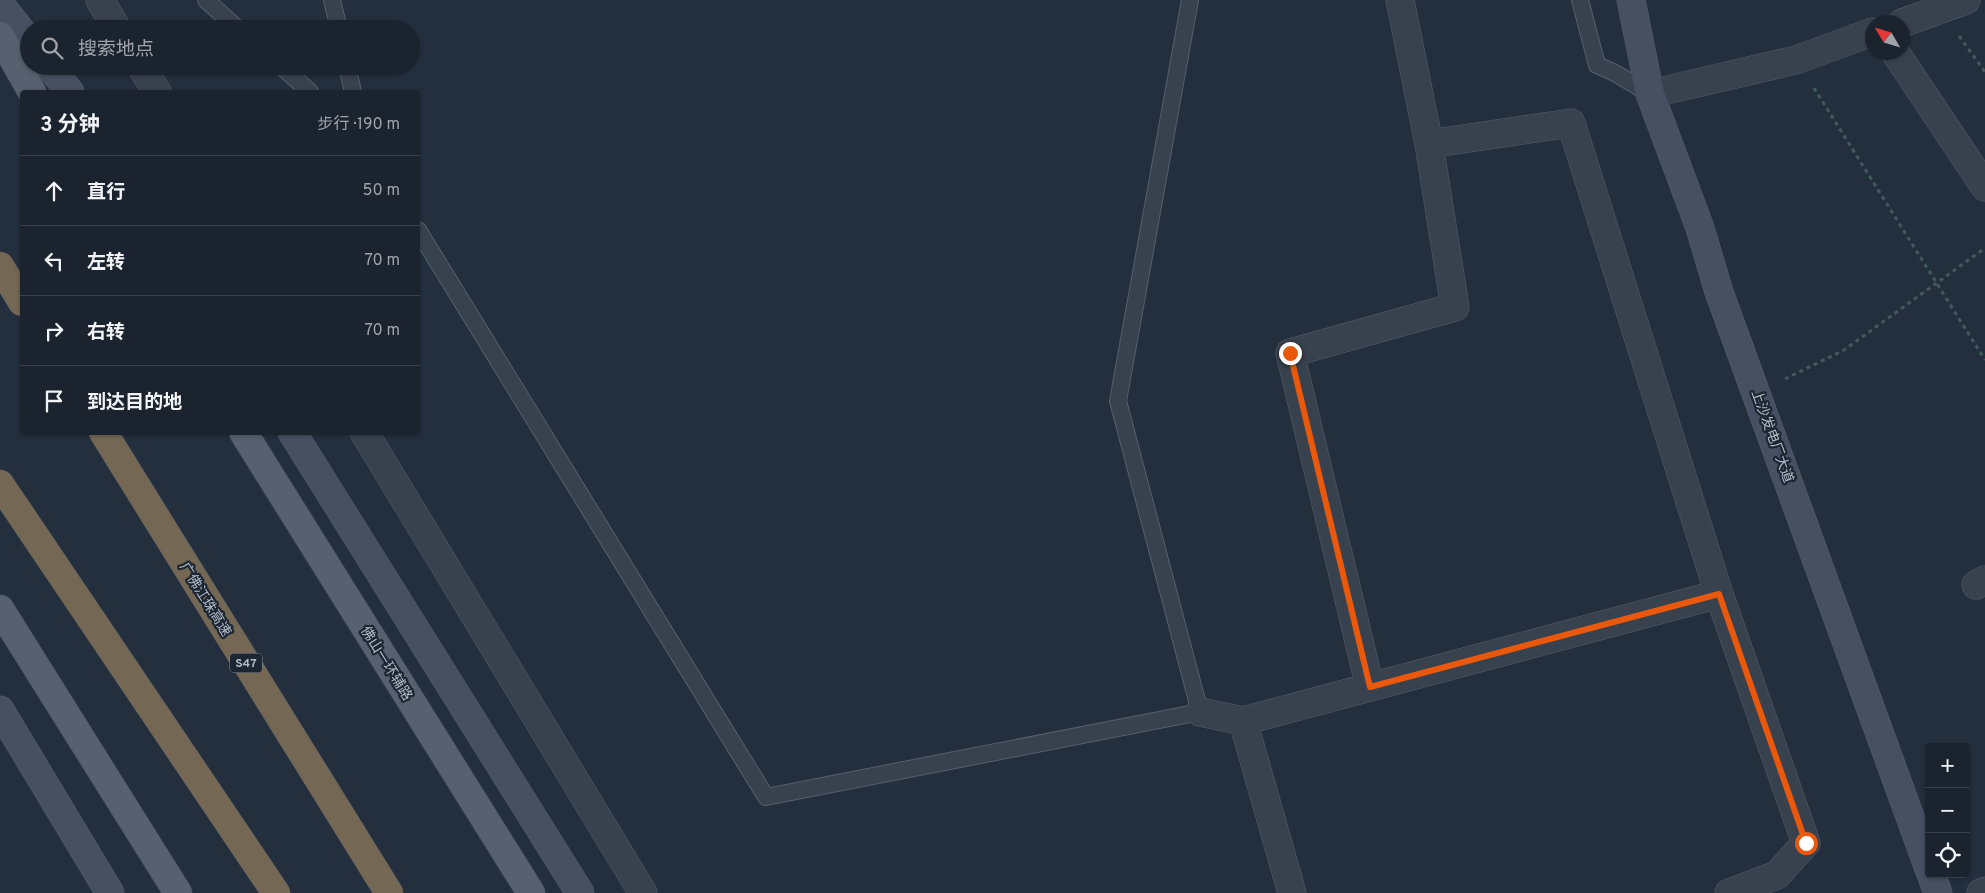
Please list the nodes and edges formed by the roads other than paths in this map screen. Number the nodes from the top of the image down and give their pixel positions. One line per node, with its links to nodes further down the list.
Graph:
1 (206, 0): 9 (lane)
2 (332, 0): 10 (lane)
3 (1190, 0): 42 (lane)
4 (1400, 0): 28 (street)
5 (1580, 0): 27 (lane)
6 (1630, 0): 27 (main road, 上沙发电厂大道)
7 (1966, 0): 11 (street)
8 (0, 4): 12 (main road)
9 (228, 20)
10 (337, 20)
11 (1910, 20)
12 (20, 30)
13 (1865, 35): 27 (street)
14 (0, 36): 16 (main road)
15 (1900, 60): 29 (street)
16 (20, 71)
17 (22, 75): 22 (main road)
18 (56, 75): 23 (main road)
19 (147, 75): 24 (street)
20 (291, 75): 25 (lane)
21 (349, 75): 26 (lane)
22 (31, 90)
23 (68, 90)
24 (156, 90)
25 (308, 90)
26 (353, 90)
27 (1650, 94): 44 (main road, 上沙发电厂大道)
28 (1429, 144): 38 (street); 40 (street)
29 (1985, 187)
30 (420, 233): 42 (lane)
31 (0, 266): 32 (highway)
32 (20, 299)
33 (105, 435): 50 (highway, 广佛江珠高速 / S47)
34 (245, 435): 51 (main road, 佛山一环辅路)
35 (294, 435): 52 (main road)
36 (366, 435): 53 (street)
37 (0, 484): 49 (highway)
38 (1719, 594): 40 (street); 55 (street)
39 (0, 609): 48 (main road)
40 (1370, 687): 43 (street)
41 (0, 710): 47 (main road)
42 (1200, 712): 43 (street)
43 (1243, 721): 54 (street)
44 (1925, 858)
45 (1932, 878): 56 (main road)
46 (1985, 891): 57 (street)
47 (110, 893)
48 (178, 893)
49 (276, 893)
50 (389, 893)
51 (531, 893)
52 (580, 893)
53 (643, 893)
54 (1292, 893)
55 (1729, 893)
56 (1938, 893)
57 (1981, 893)

